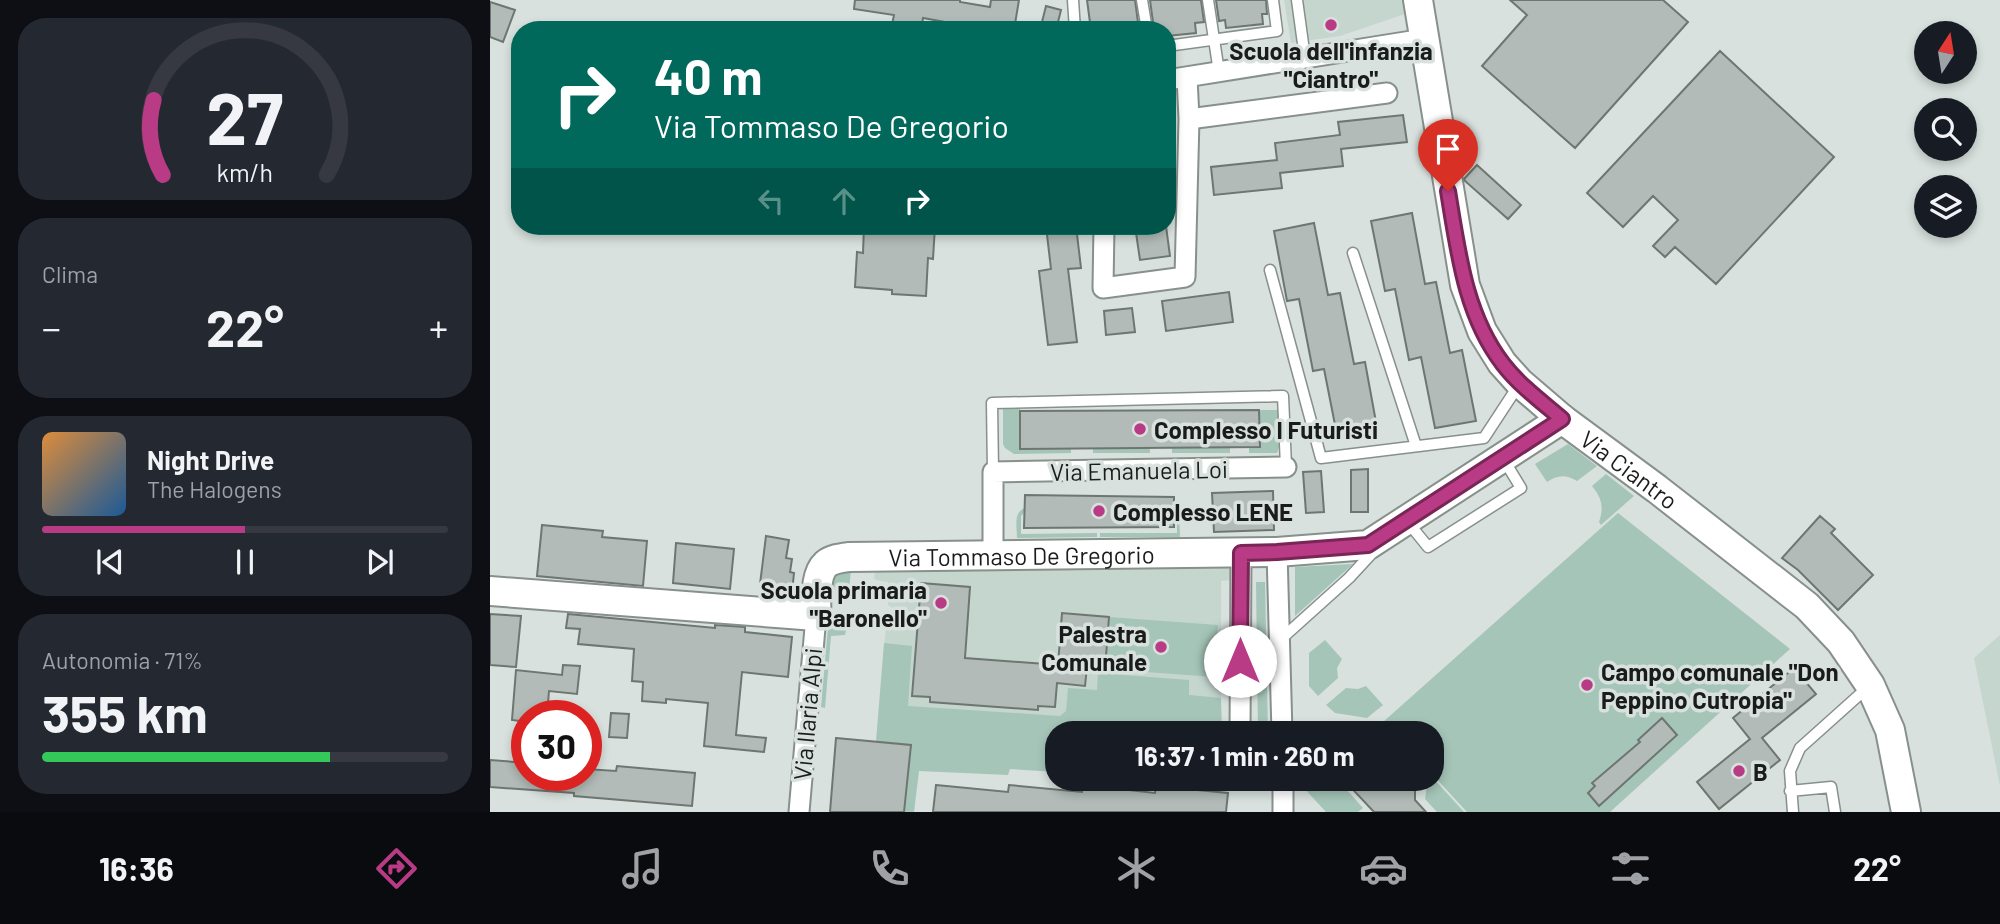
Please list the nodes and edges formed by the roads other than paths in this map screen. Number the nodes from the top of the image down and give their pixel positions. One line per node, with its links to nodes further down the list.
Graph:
1 (1073, 0): 7 (lane)
2 (1143, 0): 8 (lane)
3 (1208, 0): 10 (lane)
4 (1273, 0): 10 (lane)
5 (1297, 0): 12 (lane)
6 (1418, 0): 9 (street, Via Ciantro)
7 (1074, 21)
8 (1146, 21)
9 (1424, 39): 12 (street); 21 (street, Via Ciantro)
10 (1214, 40): 11 (lane); 13 (lane)
11 (1176, 45)
12 (1305, 58): 13 (street)
13 (1219, 72): 14 (street)
14 (1188, 77): 15 (street); 17 (street)
15 (1176, 79)
16 (1387, 93): 17 (street)
17 (1189, 119): 18 (street)
18 (1104, 235)
19 (1353, 253): 23 (lane)
20 (1270, 270): 23 (lane)
21 (1520, 383): 22 (street, Via Ciantro); 23 (lane)
22 (1562, 419): 26 (street, Via Tommaso De Gregorio); 33 (street, Via Ciantro)
23 (1416, 446)
24 (1286, 467): 25 (street, Via Emanuela Loi); 25 (lane)
25 (993, 472): 29 (street)
26 (1400, 525): 27 (street, Via Tommaso De Gregorio); 32 (lane)
27 (1277, 552): 28 (street, Via Tommaso De Gregorio); 32 (street)
28 (1241, 553): 29 (street, Via Tommaso De Gregorio); 34 (street)
29 (993, 555): 31 (street, Via Tommaso De Gregorio)
30 (490, 591): 31 (street)
31 (816, 616): 38 (street, Via Ilaria Alpi)
32 (1279, 640): 35 (street)
33 (1870, 685): 37 (lane); 42 (street, Via Ciantro)
34 (1240, 721)
35 (1282, 721)
36 (1283, 791): 39 (street)
37 (1790, 791): 40 (lane); 41 (lane)
38 (799, 812)
39 (1283, 812)
40 (1793, 812)
41 (1835, 812)
42 (1906, 812)

